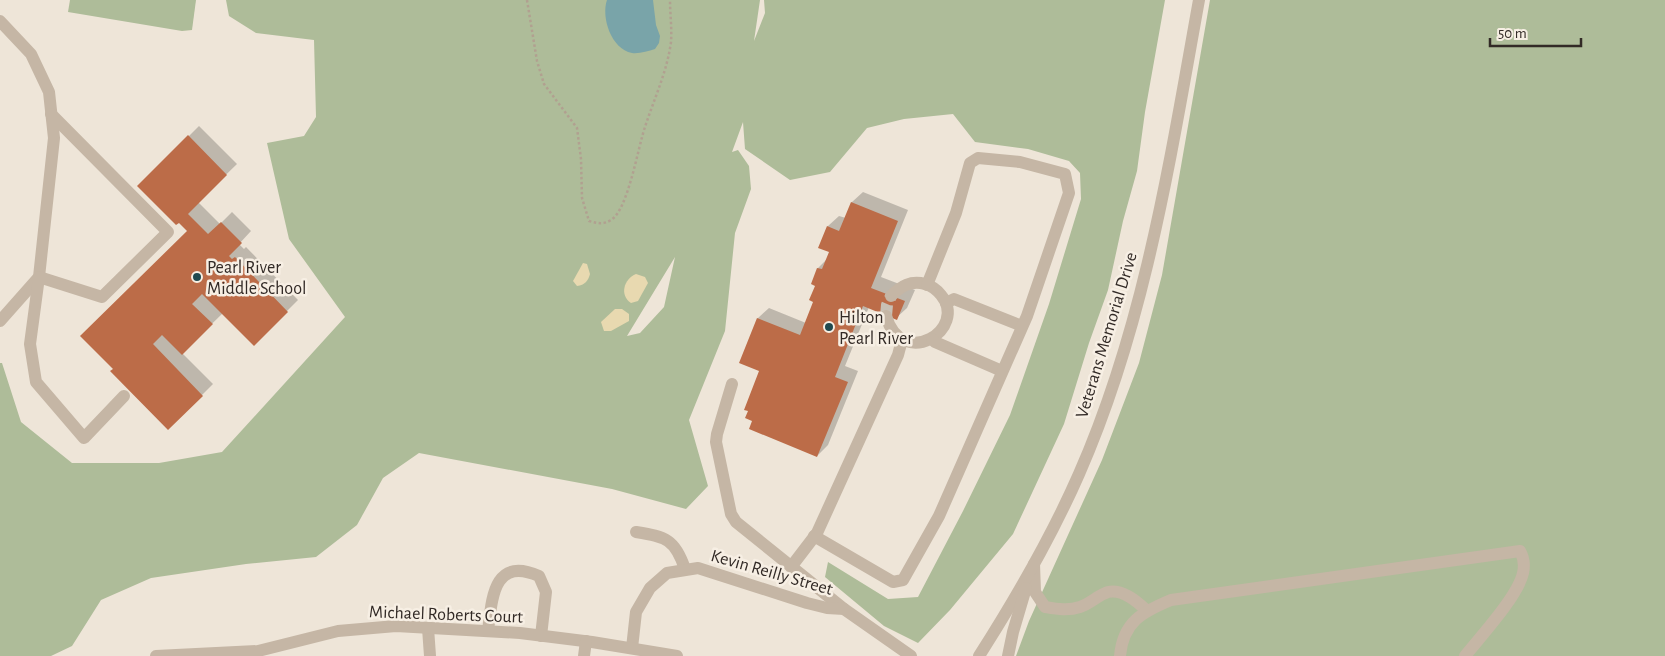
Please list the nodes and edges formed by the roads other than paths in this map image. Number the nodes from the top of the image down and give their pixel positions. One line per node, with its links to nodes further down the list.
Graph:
1 (1199, 0): 18 (street, Veterans Memorial Drive)
2 (0, 21): 3 (street)
3 (51, 114): 4 (street); 4 (street)
4 (39, 277): 9 (street); 15 (street)
5 (927, 284): 6 (street); 7 (street); 10 (street)
6 (892, 296)
7 (946, 303): 10 (street); 11 (street)
8 (886, 316): 12 (street)
9 (0, 321)
10 (1022, 326): 13 (street)
11 (932, 339): 12 (street); 13 (street)
12 (902, 340): 17 (street)
13 (1002, 371): 17 (street)
14 (732, 384): 19 (street)
15 (124, 396)
16 (636, 532): 20 (street)
17 (814, 536): 19 (street)
18 (1034, 564): 22 (street); 33 (street, Veterans Memorial Drive); 34 (street)
19 (791, 567): 21 (street)
20 (685, 569): 21 (street, Kevin Reilly Street); 27 (street, Kevin Reilly Street)
21 (844, 609): 32 (street, Kevin Reilly Street)
22 (1146, 611): 35 (street); 36 (street)
23 (428, 628): 24 (street, Michael Roberts Court); 28 (street, Michael Roberts Court); 29 (street)
24 (488, 632): 25 (street, Michael Roberts Court); 25 (street)
25 (541, 636): 26 (street, Michael Roberts Court)
26 (586, 642): 27 (street, Michael Roberts Court); 30 (street)
27 (632, 648): 31 (street, Michael Roberts Court)
28 (156, 656)
29 (430, 656)
30 (584, 656)
31 (677, 656)
32 (911, 656)
33 (979, 656)
34 (1008, 656)
35 (1120, 656)
36 (1465, 656)

